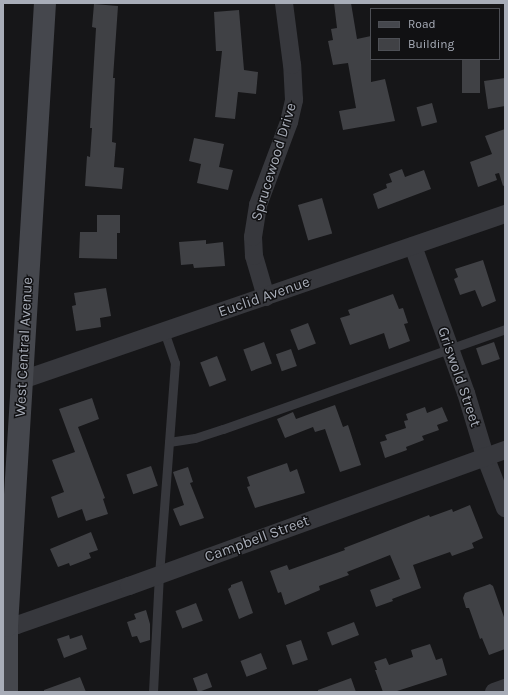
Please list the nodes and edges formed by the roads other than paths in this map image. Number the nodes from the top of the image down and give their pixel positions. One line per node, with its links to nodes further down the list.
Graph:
1 (45, 3): 9 (main road, West Central Avenue)
2 (284, 3): 5 (street, Sprucewood Drive)
3 (505, 214): 4 (street, Euclid Avenue)
4 (413, 246): 5 (street, Euclid Avenue); 8 (street, Griswold Street)
5 (266, 296): 7 (street, Euclid Avenue)
6 (505, 329): 8 (lane)
7 (164, 331): 9 (street, Euclid Avenue); 10 (lane)
8 (450, 350): 10 (lane); 12 (street, Griswold Street)
9 (22, 380): 15 (main road, West Central Avenue)
10 (169, 442): 14 (lane)
11 (505, 450): 12 (street, Campbell Street)
12 (485, 456): 13 (street, Griswold Street); 14 (street, Campbell Street)
13 (505, 508)
14 (159, 575): 15 (street, Campbell Street); 18 (lane)
15 (7, 626): 17 (main road, West Central Avenue)
16 (505, 688): 19 (street)
17 (6, 692)
18 (153, 692)
19 (494, 692)

